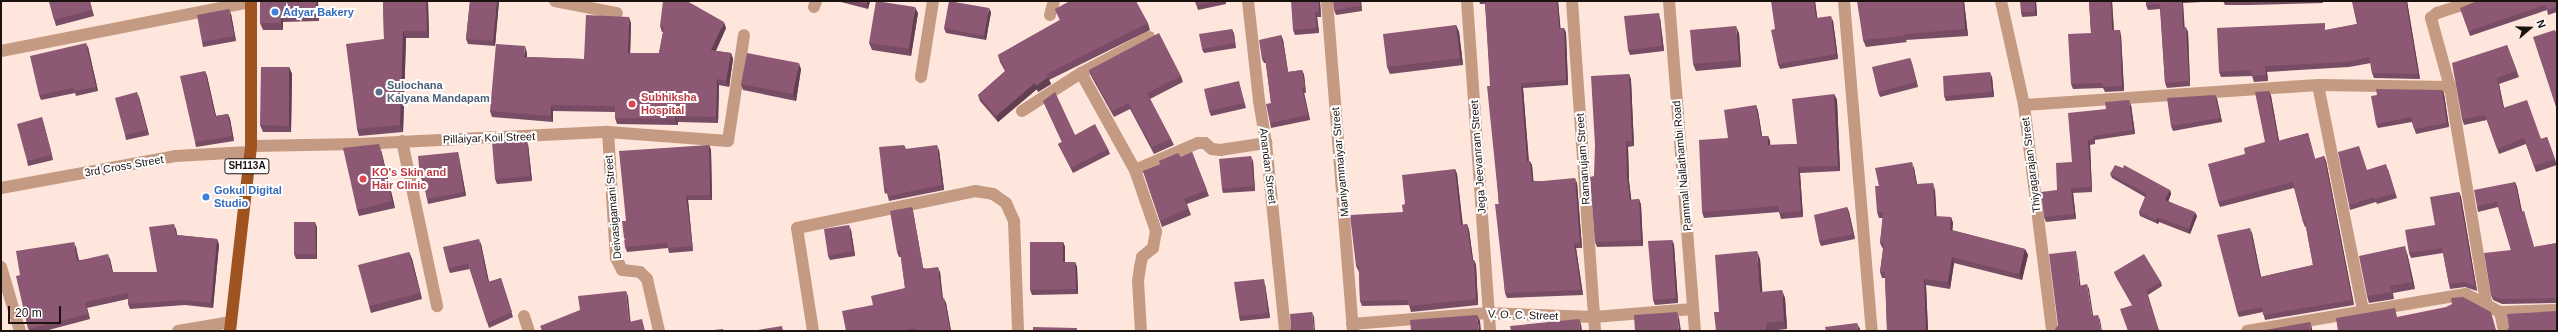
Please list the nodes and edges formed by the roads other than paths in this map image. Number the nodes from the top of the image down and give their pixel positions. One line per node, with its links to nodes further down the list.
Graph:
1 (555, 1): 13 (street)
2 (933, 1): 19 (street)
3 (1054, 1): 14 (street)
4 (1248, 1): 26 (street, Anandan Street)
5 (1327, 1): 41 (street, Maniyammaiyar Street)
6 (1467, 1): 37 (street, Jega Jeevanram Street)
7 (1572, 1): 39 (street, Ramanujam Street)
8 (1668, 1): 33 (street, Pammal Nallathambi Road)
9 (1844, 1): 53 (street)
10 (2001, 1): 22 (street, Thiyagarajan Street)
11 (2473, 1): 21 (street)
12 (251, 2): 17 (street); 27 (main road, SH113A)
13 (617, 13)
14 (1050, 14)
15 (744, 35): 24 (street, Pillaiyar Koil Street)
16 (1149, 37): 18 (street)
17 (1, 51)
18 (1081, 73): 23 (street); 28 (street)
19 (921, 77)
20 (2318, 85): 21 (street); 22 (street); 35 (street)
21 (2450, 87): 31 (street)
22 (2024, 105): 54 (street, Thiyagarajan Street)
23 (1022, 111)
24 (608, 132): 25 (street, Pillaiyar Koil Street); 45 (street, Deivasigamani Street)
25 (402, 141): 27 (street, Pillaiyar Koil Street); 32 (street)
26 (1266, 143): 28 (street); 49 (street, Anandan Street)
27 (250, 149): 29 (street, 3rd Cross Street); 40 (main road, SH113A)
28 (1135, 170): 48 (street)
29 (1, 188)
30 (1, 267): 42 (street)
31 (2486, 302): 35 (street); 36 (street)
32 (437, 306)
33 (1693, 309): 39 (street, V. O. C. Street); 52 (street, Pammal Nallathambi Road)
34 (2557, 310): 36 (street)
35 (2363, 311): 55 (street)
36 (2500, 312): 56 (street)
37 (1488, 313): 39 (street, V. O. C. Street); 41 (street, V. O. C. Street); 50 (street, Jega Jeevanram Street)
38 (524, 316): 44 (street)
39 (1594, 317): 51 (street, Ramanujam Street)
40 (231, 327): 43 (street)
41 (1353, 327)
42 (20, 331)
43 (178, 331)
44 (530, 331)
45 (659, 331)
46 (813, 331): 47 (street)
47 (1018, 331)
48 (1141, 331)
49 (1285, 331)
50 (1490, 331)
51 (1595, 331)
52 (1695, 331)
53 (1872, 331)
54 (2052, 331)
55 (2247, 331)
56 (2504, 331)

